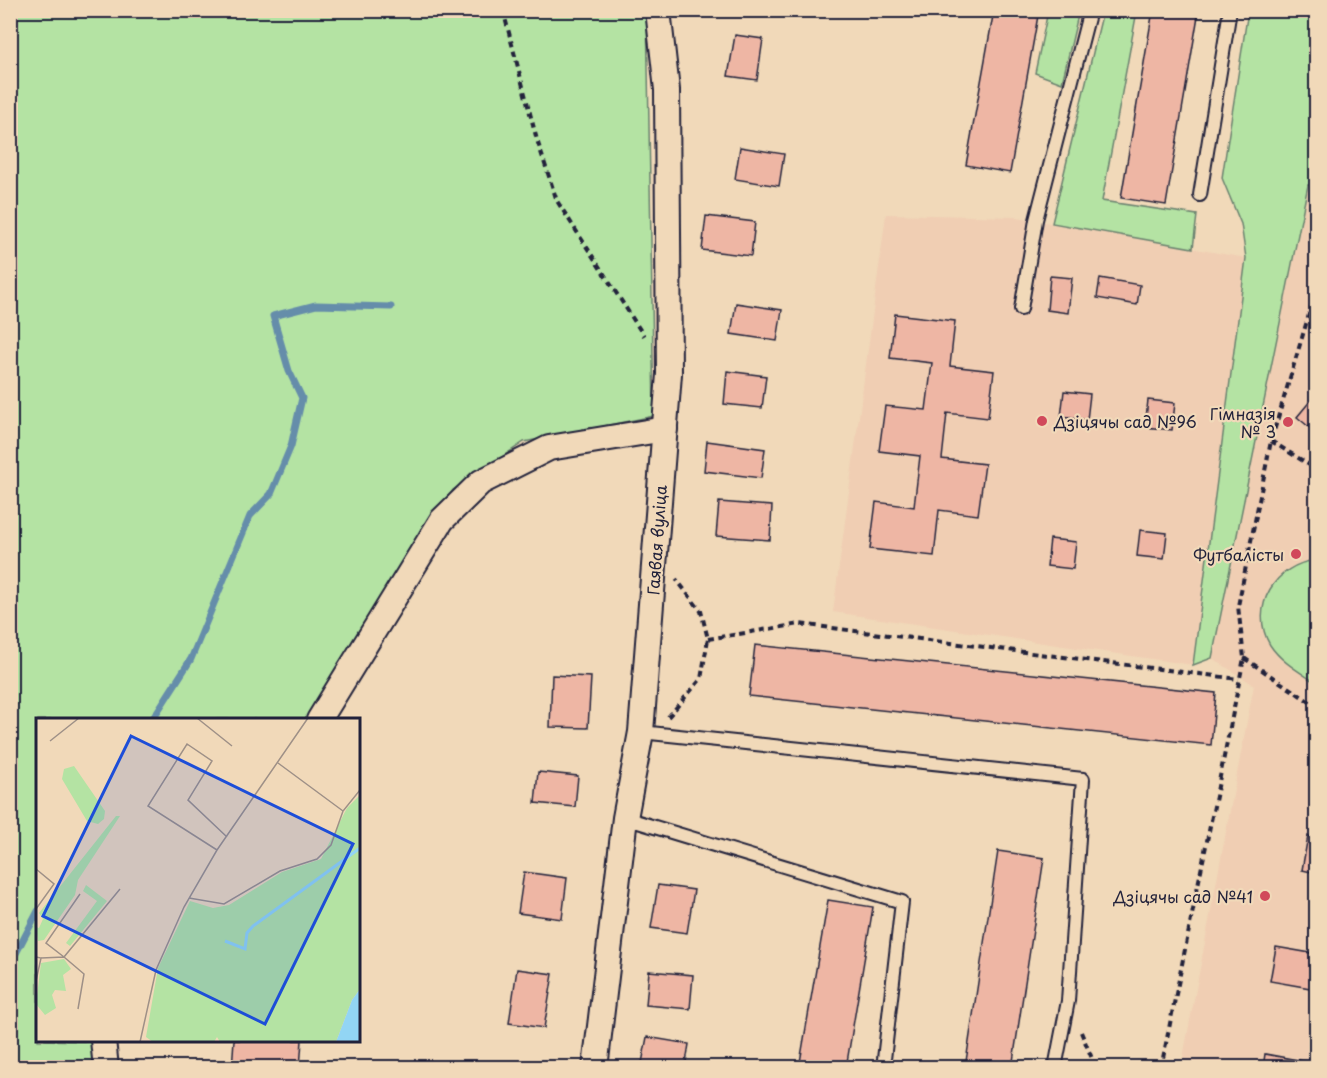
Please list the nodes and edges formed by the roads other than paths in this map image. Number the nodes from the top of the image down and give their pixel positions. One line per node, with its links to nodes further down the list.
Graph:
1 (658, 10): 6 (street, Гаявая вуліца)
2 (1090, 10): 5 (lane)
3 (1230, 10): 4 (lane)
4 (1200, 195)
5 (1021, 309)
6 (665, 429): 7 (street); 8 (street, Гаявая вуліца)
7 (319, 718)
8 (641, 732): 9 (street, Гаявая вуліца); 14 (lane)
9 (625, 819): 12 (street, Гаявая вуліца); 13 (lane)
10 (103, 1042): 11 (street)
11 (106, 1068)
12 (595, 1068)
13 (883, 1068)
14 (1055, 1068)

